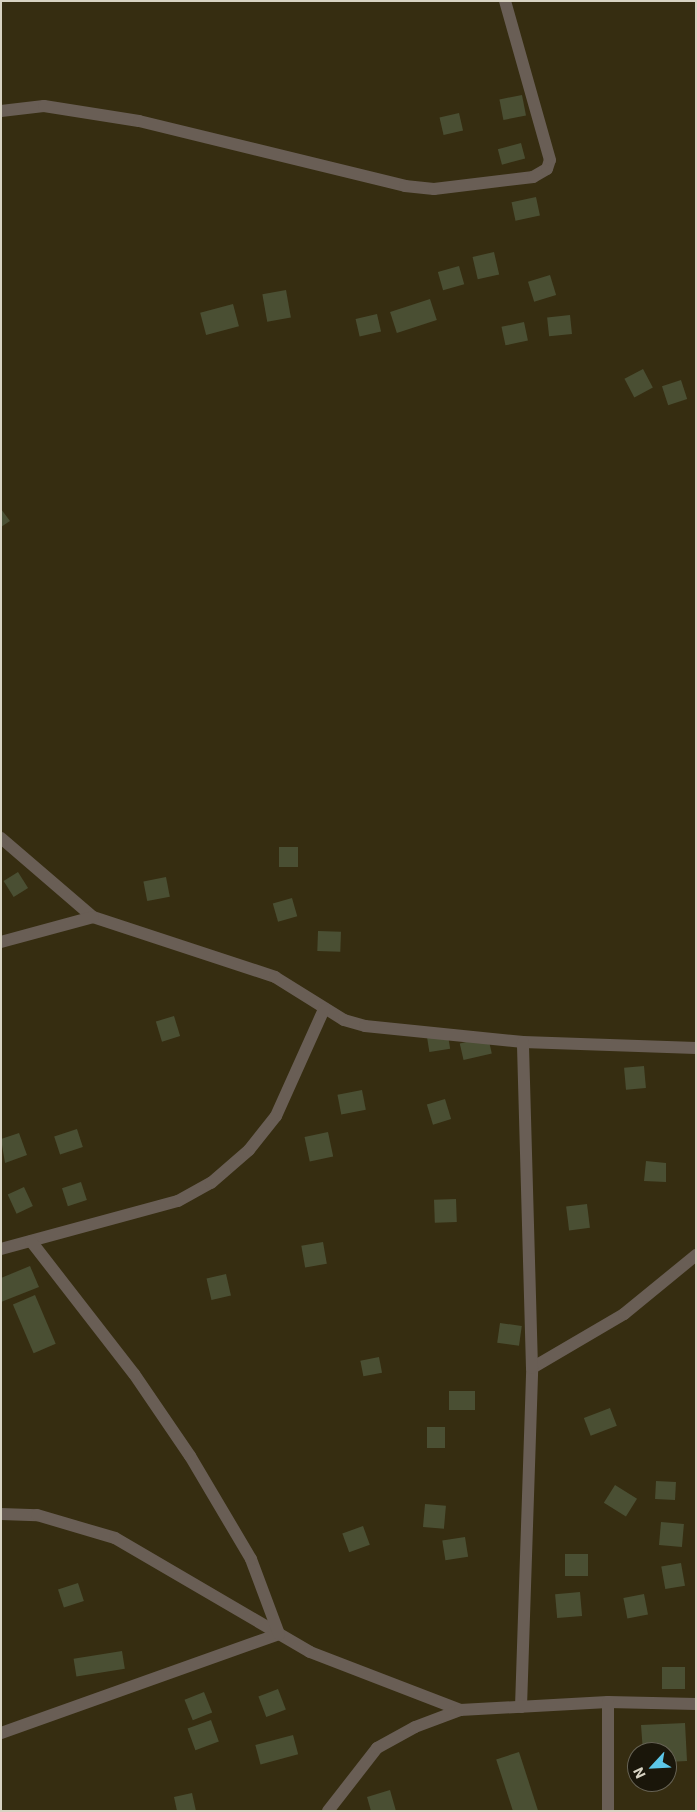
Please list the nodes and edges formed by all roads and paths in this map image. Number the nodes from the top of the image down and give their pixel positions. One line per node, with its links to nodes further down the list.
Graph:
1 (505, 1): 2 (street)
2 (1, 110)
3 (1, 838): 4 (street)
4 (93, 917): 5 (street); 6 (street)
5 (1, 942)
6 (324, 1008): 7 (street); 9 (street)
7 (523, 1042): 8 (street); 12 (street)
8 (696, 1048)
9 (31, 1240): 10 (street); 14 (street)
10 (1, 1248)
11 (696, 1255): 12 (street)
12 (532, 1368): 17 (street)
13 (1, 1514): 14 (street)
14 (279, 1634): 18 (street); 19 (street)
15 (608, 1702): 16 (street); 17 (street); 21 (street)
16 (696, 1704)
17 (521, 1707): 18 (street)
18 (460, 1710): 20 (street)
19 (1, 1733)
20 (328, 1811)
21 (608, 1811)

